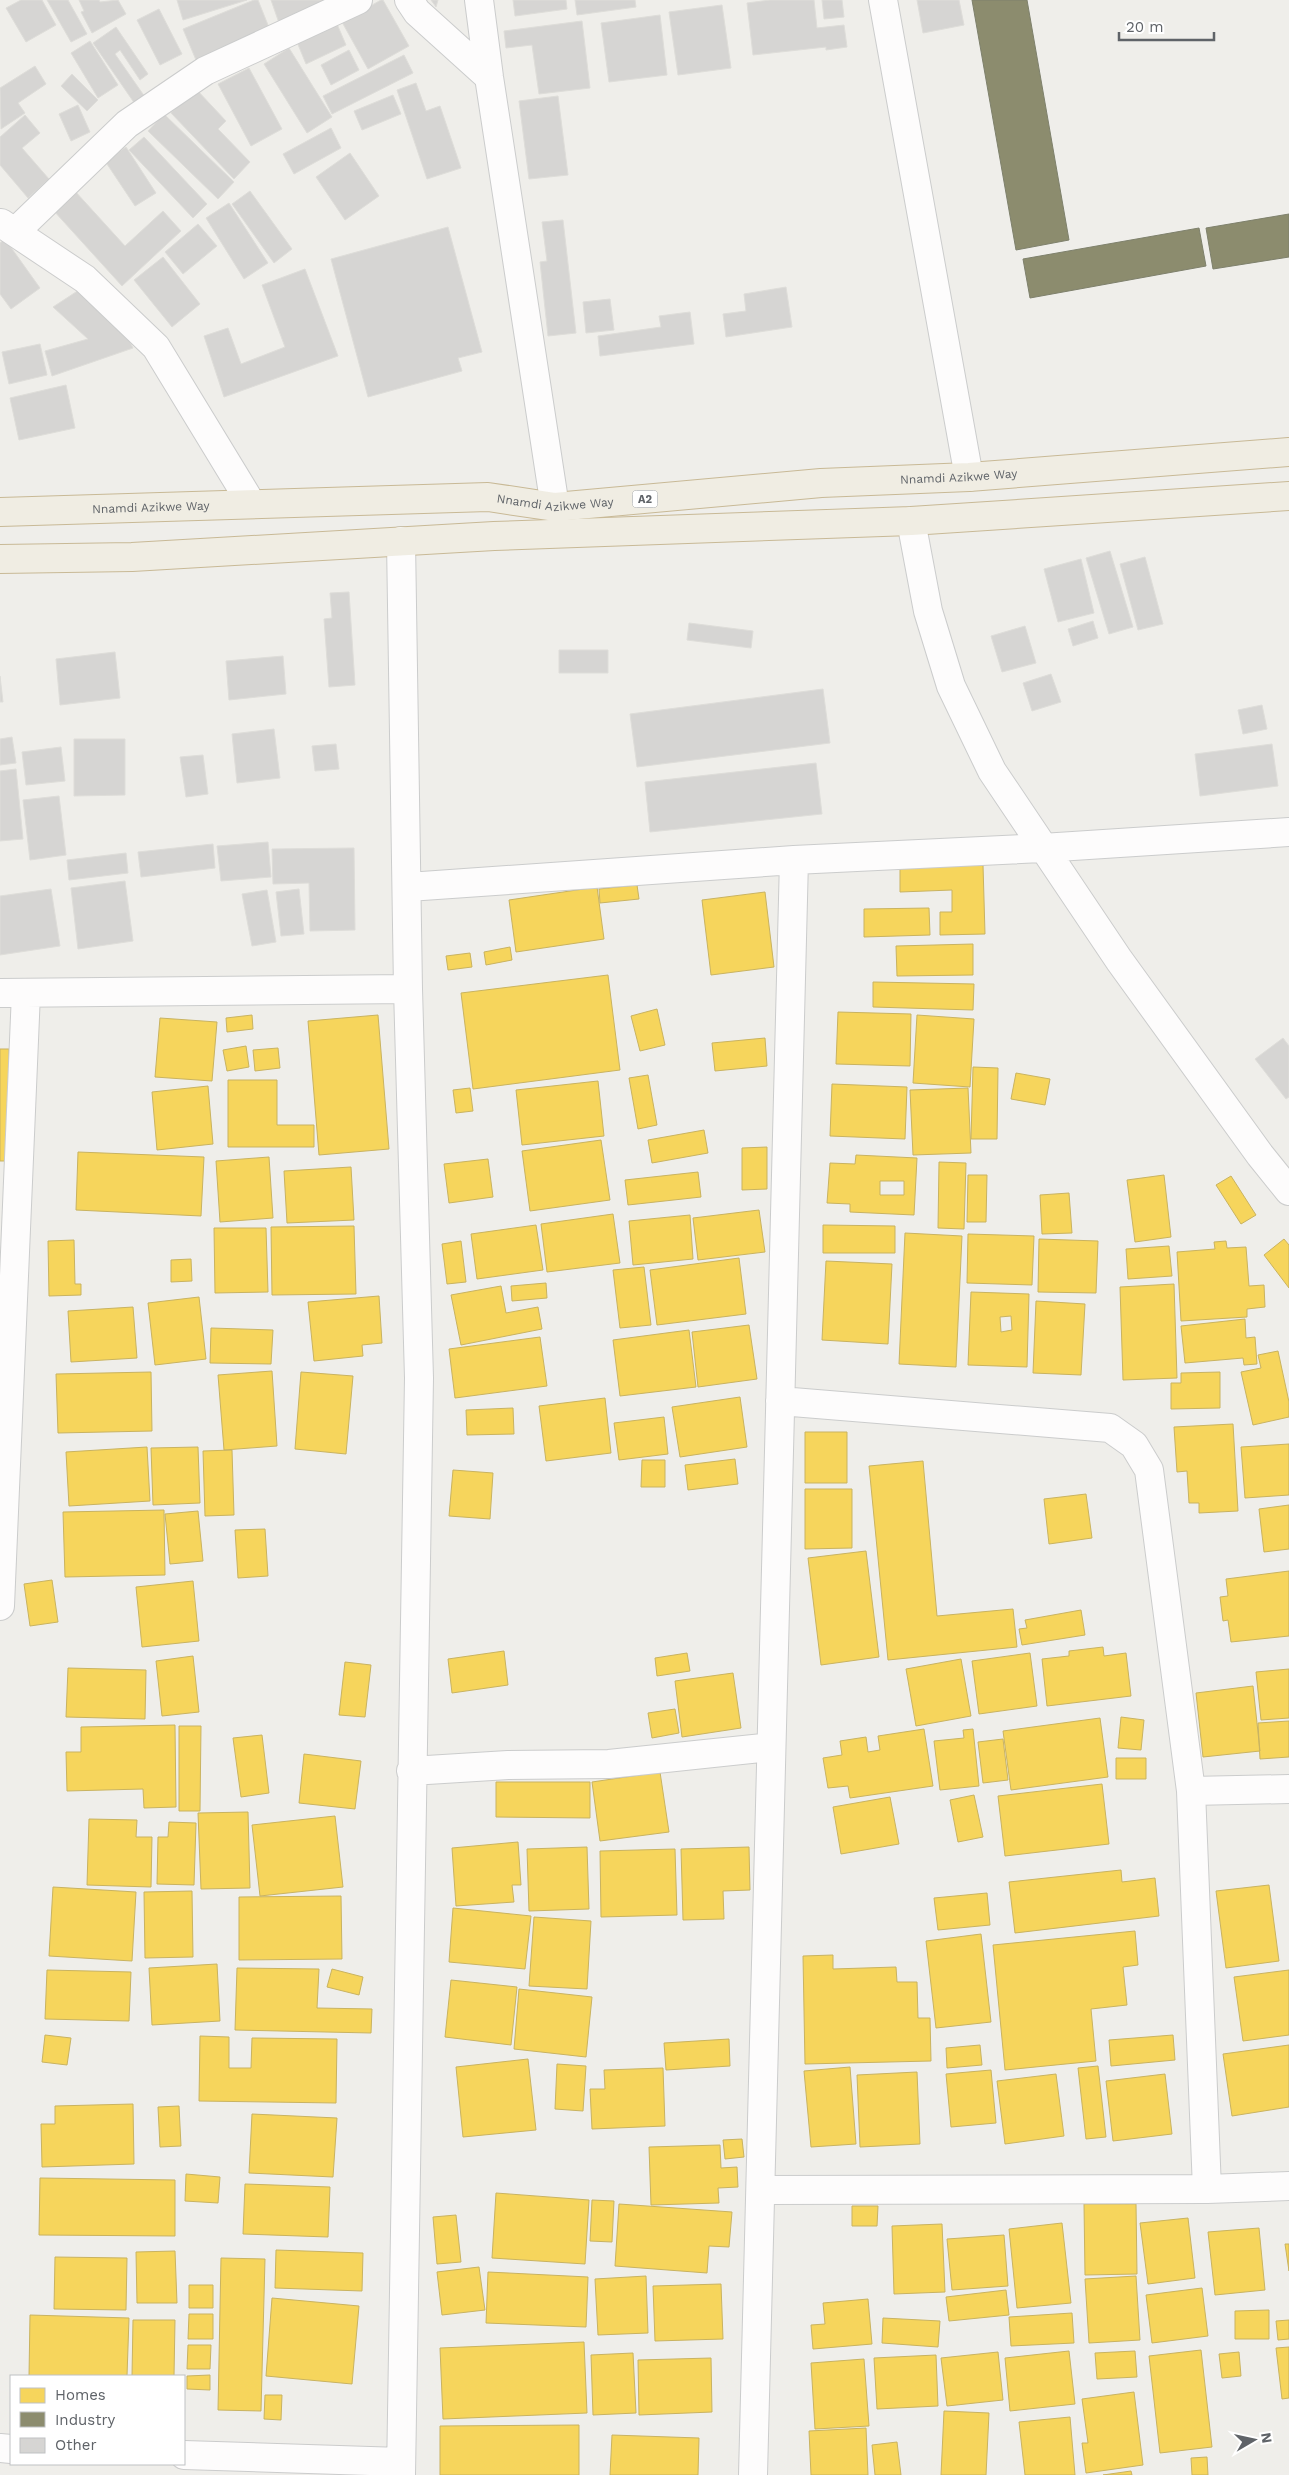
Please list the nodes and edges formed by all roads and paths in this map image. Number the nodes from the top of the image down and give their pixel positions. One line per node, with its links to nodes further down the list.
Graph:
1 (358, 0): 6 (street)
2 (409, 0): 5 (street)
3 (479, 0): 5 (street)
4 (883, 0): 8 (street)
5 (489, 77): 11 (street)
6 (8, 227): 10 (street)
7 (1289, 452): 8 (highway, Nnamdi Azikwe Way / A2)
8 (969, 477): 11 (highway, Nnamdi Azikwe Way / A2)
9 (1289, 496): 13 (highway)
10 (251, 503): 11 (highway, Nnamdi Azikwe Way / A2); 12 (highway, Nnamdi Azikwe Way / A2)
11 (555, 507)
12 (0, 512)
13 (911, 520): 14 (highway); 17 (street)
14 (401, 542): 15 (highway); 19 (street)
15 (0, 559)
16 (1289, 832): 17 (street)
17 (1042, 848): 18 (street); 22 (street)
18 (794, 860): 19 (street); 24 (street)
19 (408, 887): 20 (street)
20 (408, 989): 21 (street); 27 (street)
21 (13, 993): 23 (street)
22 (1289, 1191)
23 (5, 1362): 25 (street)
24 (780, 1401): 26 (street); 29 (street)
25 (0, 1606)
26 (771, 1747): 27 (street); 32 (street)
27 (411, 1771): 34 (street)
28 (1289, 1788): 29 (street)
29 (1191, 1791): 31 (street)
30 (1289, 2186): 31 (street)
31 (1207, 2189): 32 (street)
32 (760, 2190): 35 (street)
33 (185, 2455): 34 (street)
34 (401, 2469)
35 (753, 2475)

